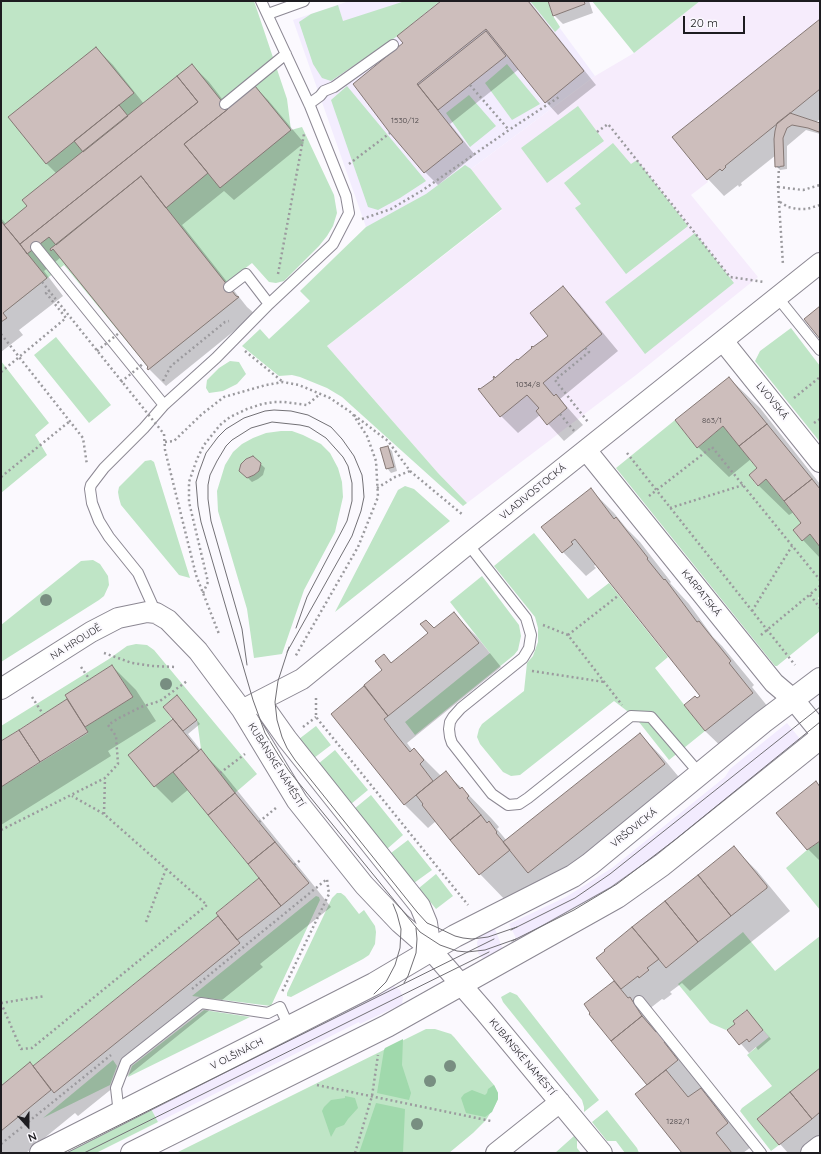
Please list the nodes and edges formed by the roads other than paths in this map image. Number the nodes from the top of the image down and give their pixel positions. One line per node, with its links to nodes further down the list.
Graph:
1 (261, 1): 3 (lane)
2 (304, 1): 3 (lane)
3 (268, 14): 5 (lane)
4 (393, 45): 7 (lane)
5 (286, 54): 6 (lane); 7 (lane)
6 (225, 104)
7 (309, 105): 12 (lane)
8 (36, 247): 15 (lane)
9 (819, 264): 11 (street, VLADIVOSTOCKÁ)
10 (229, 287): 12 (lane)
11 (783, 294): 13 (street, VLADIVOSTOCKÁ); 14 (lane)
12 (266, 301): 15 (lane)
13 (723, 341): 16 (street, VLADIVOSTOCKÁ); 17 (street, LVOVSKÁ)
14 (820, 350)
15 (164, 404): 19 (lane)
16 (586, 450): 18 (street, VLADIVOSTOCKÁ); 22 (street, KARPATSKÁ)
17 (820, 462)
18 (468, 544): 23 (street, VLADIVOSTOCKÁ); 27 (lane)
19 (156, 613): 21 (street, NA HROUDĚ); 24 (street, KUBÁNSKÉ NÁMĚSTÍ)
20 (820, 679): 22 (main road, VRŠOVICKÁ)
21 (1, 689)
22 (794, 700): 25 (street, KARPATSKÁ); 27 (main road, VRŠOVICKÁ)
23 (260, 701): 24 (street, VLADIVOSTOCKÁ); 28 (street, KUBÁNSKÉ NÁMĚSTÍ)
24 (242, 710): 28 (street, KUBÁNSKÉ NÁMĚSTÍ)
25 (820, 732)
26 (820, 738): 29 (main road)
27 (700, 774): 28 (main road, VRŠOVICKÁ)
28 (431, 950): 29 (street, KUBÁNSKÉ NÁMĚSTÍ); 31 (main road, V OLŠINÁCH)
29 (460, 984): 32 (street, KUBÁNSKÉ NÁMĚSTÍ); 36 (main road)
30 (639, 1001): 39 (lane)
31 (289, 1027): 33 (main road, V OLŠINÁCH); 33 (lane)
32 (560, 1102): 37 (street, KUBÁNSKÉ NÁMĚSTÍ); 38 (street)
33 (119, 1114): 35 (main road, V OLŠINÁCH)
34 (820, 1146): 40 (street)
35 (41, 1153)
36 (132, 1153)
37 (496, 1153)
38 (602, 1153)
39 (761, 1153)
40 (811, 1153)

